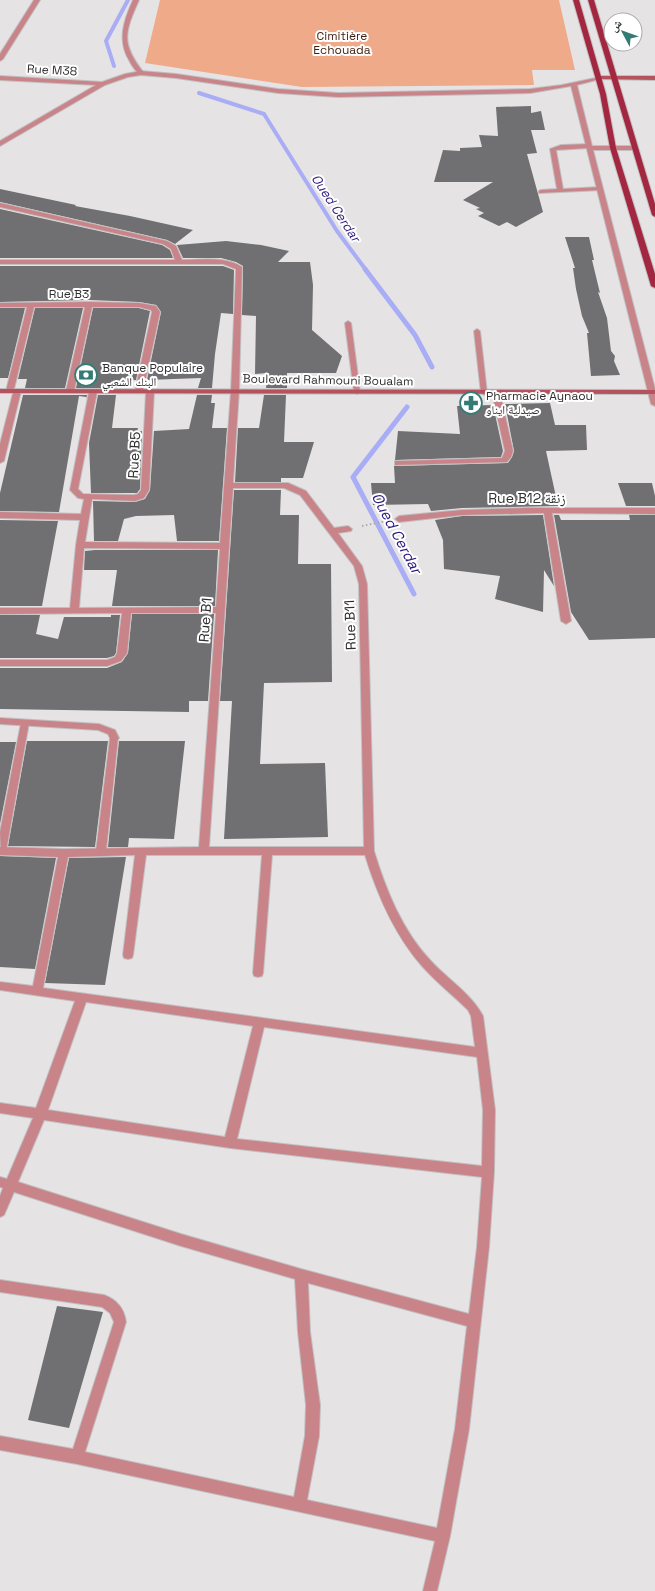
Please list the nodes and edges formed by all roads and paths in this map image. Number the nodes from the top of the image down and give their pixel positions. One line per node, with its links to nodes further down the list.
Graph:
1 (37, 0): 5 (street)
2 (136, 0): 6 (lane)
3 (576, 0): 9 (main road)
4 (591, 0): 7 (main road)
5 (0, 59)
6 (141, 73): 11 (street); 12 (street)
7 (614, 77): 9 (street); 10 (street); 16 (main road)
8 (0, 78): 11 (street, Rue M38)
9 (598, 78): 12 (street); 15 (main road)
10 (655, 78)
11 (104, 84): 13 (street)
12 (574, 85): 14 (street)
13 (0, 144)
14 (589, 147): 15 (street); 17 (street); 18 (lane)
15 (613, 148): 16 (street); 24 (main road)
16 (635, 148): 21 (main road)
17 (600, 189): 18 (lane); 38 (street)
18 (560, 191): 19 (lane)
19 (541, 192)
20 (0, 205): 23 (street)
21 (655, 215)
22 (0, 262): 23 (street)
23 (179, 263): 34 (street, Rue B1)
24 (655, 286)
25 (89, 304): 27 (street, Rue B3); 32 (street); 33 (street, Rue B3)
26 (0, 305): 27 (street, Rue B3)
27 (31, 305): 31 (street)
28 (348, 323): 37 (lane)
29 (477, 331): 39 (lane)
30 (0, 391): 31 (street, Boulevard Rahmouni Boualam)
31 (13, 391): 32 (street, Boulevard Rahmouni Boualam); 42 (street)
32 (70, 391): 35 (street, Boulevard Rahmouni Boualam)
33 (139, 391): 35 (street, Boulevard Rahmouni Boualam); 36 (street, Boulevard Rahmouni Boualam)
34 (235, 391): 36 (street, Boulevard Rahmouni Boualam); 37 (street, Boulevard Rahmouni Boualam); 44 (street, Rue B1)
35 (93, 392): 45 (street, Rue B5)
36 (150, 392): 45 (street, Rue B5)
37 (357, 392): 39 (street, Boulevard Rahmouni Boualam)
38 (653, 392): 40 (street, Boulevard Rahmouni Boualam); 41 (street)
39 (484, 393): 40 (street, Boulevard Rahmouni Boualam)
40 (496, 393): 43 (street)
41 (655, 404)
42 (0, 461)
43 (398, 463)
44 (228, 486): 52 (street, Rue B11); 54 (street, Rue B1)
45 (88, 496): 49 (street)
46 (548, 511): 47 (street, Rue B12 زنقة); 50 (street, Rue B12 زنقة); 59 (street)
47 (655, 511)
48 (0, 515): 49 (street)
49 (84, 517): 53 (street)
50 (399, 519): 51 (path)
51 (348, 529): 52 (street)
52 (331, 531): 68 (street, Rue B11)
53 (80, 545): 54 (street); 55 (street)
54 (224, 546): 56 (street, Rue B1)
55 (74, 610): 57 (street); 58 (street)
56 (220, 610): 58 (street); 67 (street, Rue B1)
57 (0, 611)
58 (127, 611): 60 (street)
59 (566, 621)
60 (0, 664)
61 (0, 721): 62 (street)
62 (25, 723): 63 (street); 64 (lane)
63 (114, 738): 65 (lane)
64 (0, 851): 70 (street)
65 (101, 851): 66 (street); 70 (street)
66 (141, 851): 67 (street); 71 (street)
67 (204, 851): 69 (street)
68 (369, 851): 69 (street); 77 (street, Rue B11)
69 (267, 852): 72 (street)
70 (64, 853): 74 (street)
71 (128, 954)
72 (258, 973)
73 (0, 986): 74 (street)
74 (37, 992): 75 (street)
75 (82, 998): 76 (street); 79 (street)
76 (259, 1023): 77 (street); 80 (street)
77 (482, 1053): 81 (street, Rue B11)
78 (0, 1108): 79 (street)
79 (40, 1115): 80 (street); 82 (street)
80 (230, 1144): 81 (street)
81 (488, 1172): 86 (street, Rue B11)
82 (5, 1183): 83 (street); 84 (street)
83 (0, 1211)
84 (301, 1275): 86 (street); 89 (street)
85 (0, 1286): 88 (street)
86 (473, 1321): 90 (street, Rue B11)
87 (0, 1443): 88 (street)
88 (77, 1457): 89 (street)
89 (299, 1505): 90 (street)
90 (443, 1536): 91 (street, Rue B11)
91 (430, 1591)

